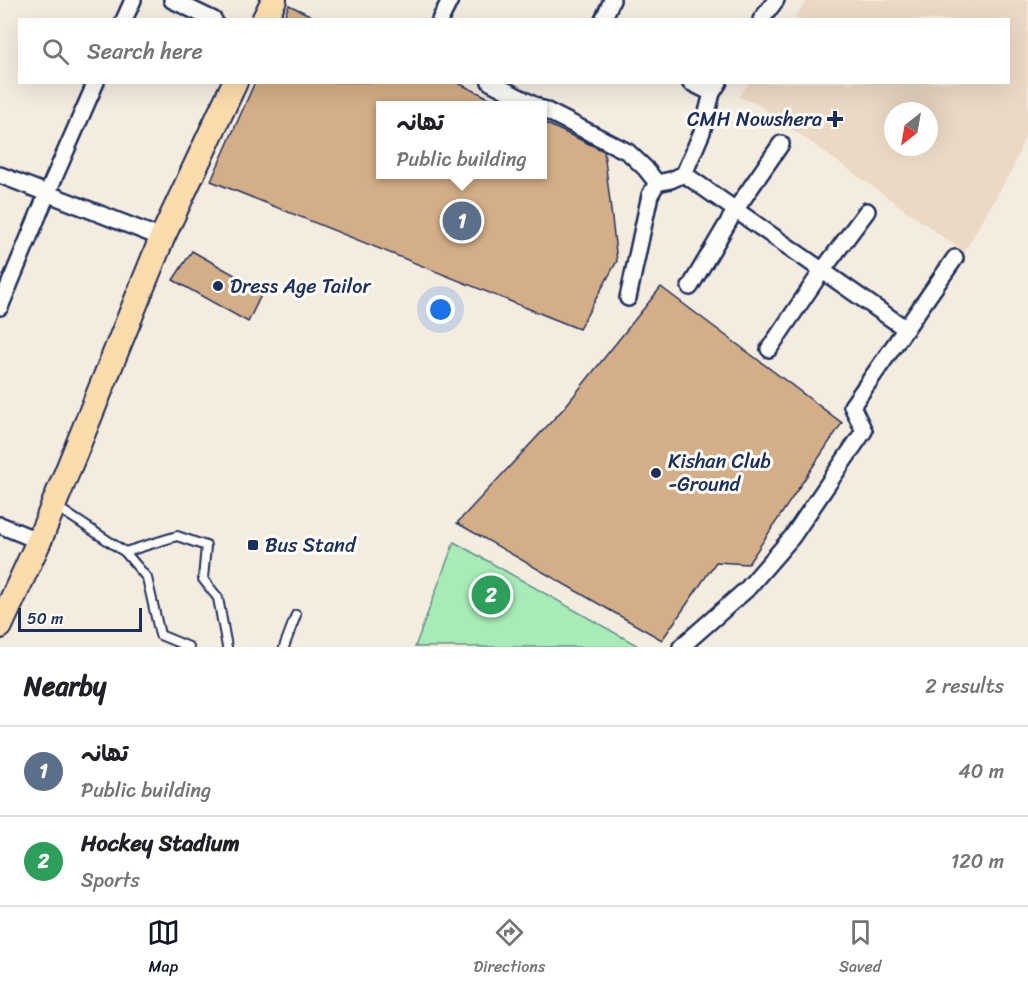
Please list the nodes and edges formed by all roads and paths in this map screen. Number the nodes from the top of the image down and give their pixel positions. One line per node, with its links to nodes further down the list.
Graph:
1 (133, 0): 7 (street)
2 (172, 0): 8 (street)
3 (274, 0): 9 (main road)
4 (450, 0): 10 (street)
5 (612, 0): 11 (street)
6 (776, 0): 12 (street)
7 (125, 18)
8 (210, 18)
9 (265, 18)
10 (441, 18)
11 (604, 18)
12 (762, 18)
13 (95, 84): 24 (street)
14 (234, 84): 27 (main road)
15 (494, 84): 18 (street)
16 (698, 84): 17 (street)
17 (715, 88): 21 (street)
18 (528, 101)
19 (547, 111): 23 (street)
20 (781, 144): 25 (street)
21 (684, 174): 23 (street); 25 (street)
22 (0, 175): 24 (street)
23 (657, 183): 31 (street)
24 (46, 194): 27 (street); 32 (street)
25 (736, 209): 29 (street); 30 (street)
26 (867, 211): 29 (street)
27 (162, 238): 35 (main road)
28 (955, 258): 33 (street)
29 (822, 271): 33 (street); 34 (street)
30 (690, 287)
31 (628, 298)
32 (0, 307)
33 (906, 329): 44 (street)
34 (769, 349)
35 (53, 504): 37 (main road); 38 (lane)
36 (0, 525): 37 (street)
37 (39, 541): 40 (main road)
38 (125, 552): 41 (lane); 42 (lane)
39 (296, 615): 43 (lane)
40 (0, 626)
41 (189, 647)
42 (227, 647)
43 (284, 647)
44 (681, 647)

